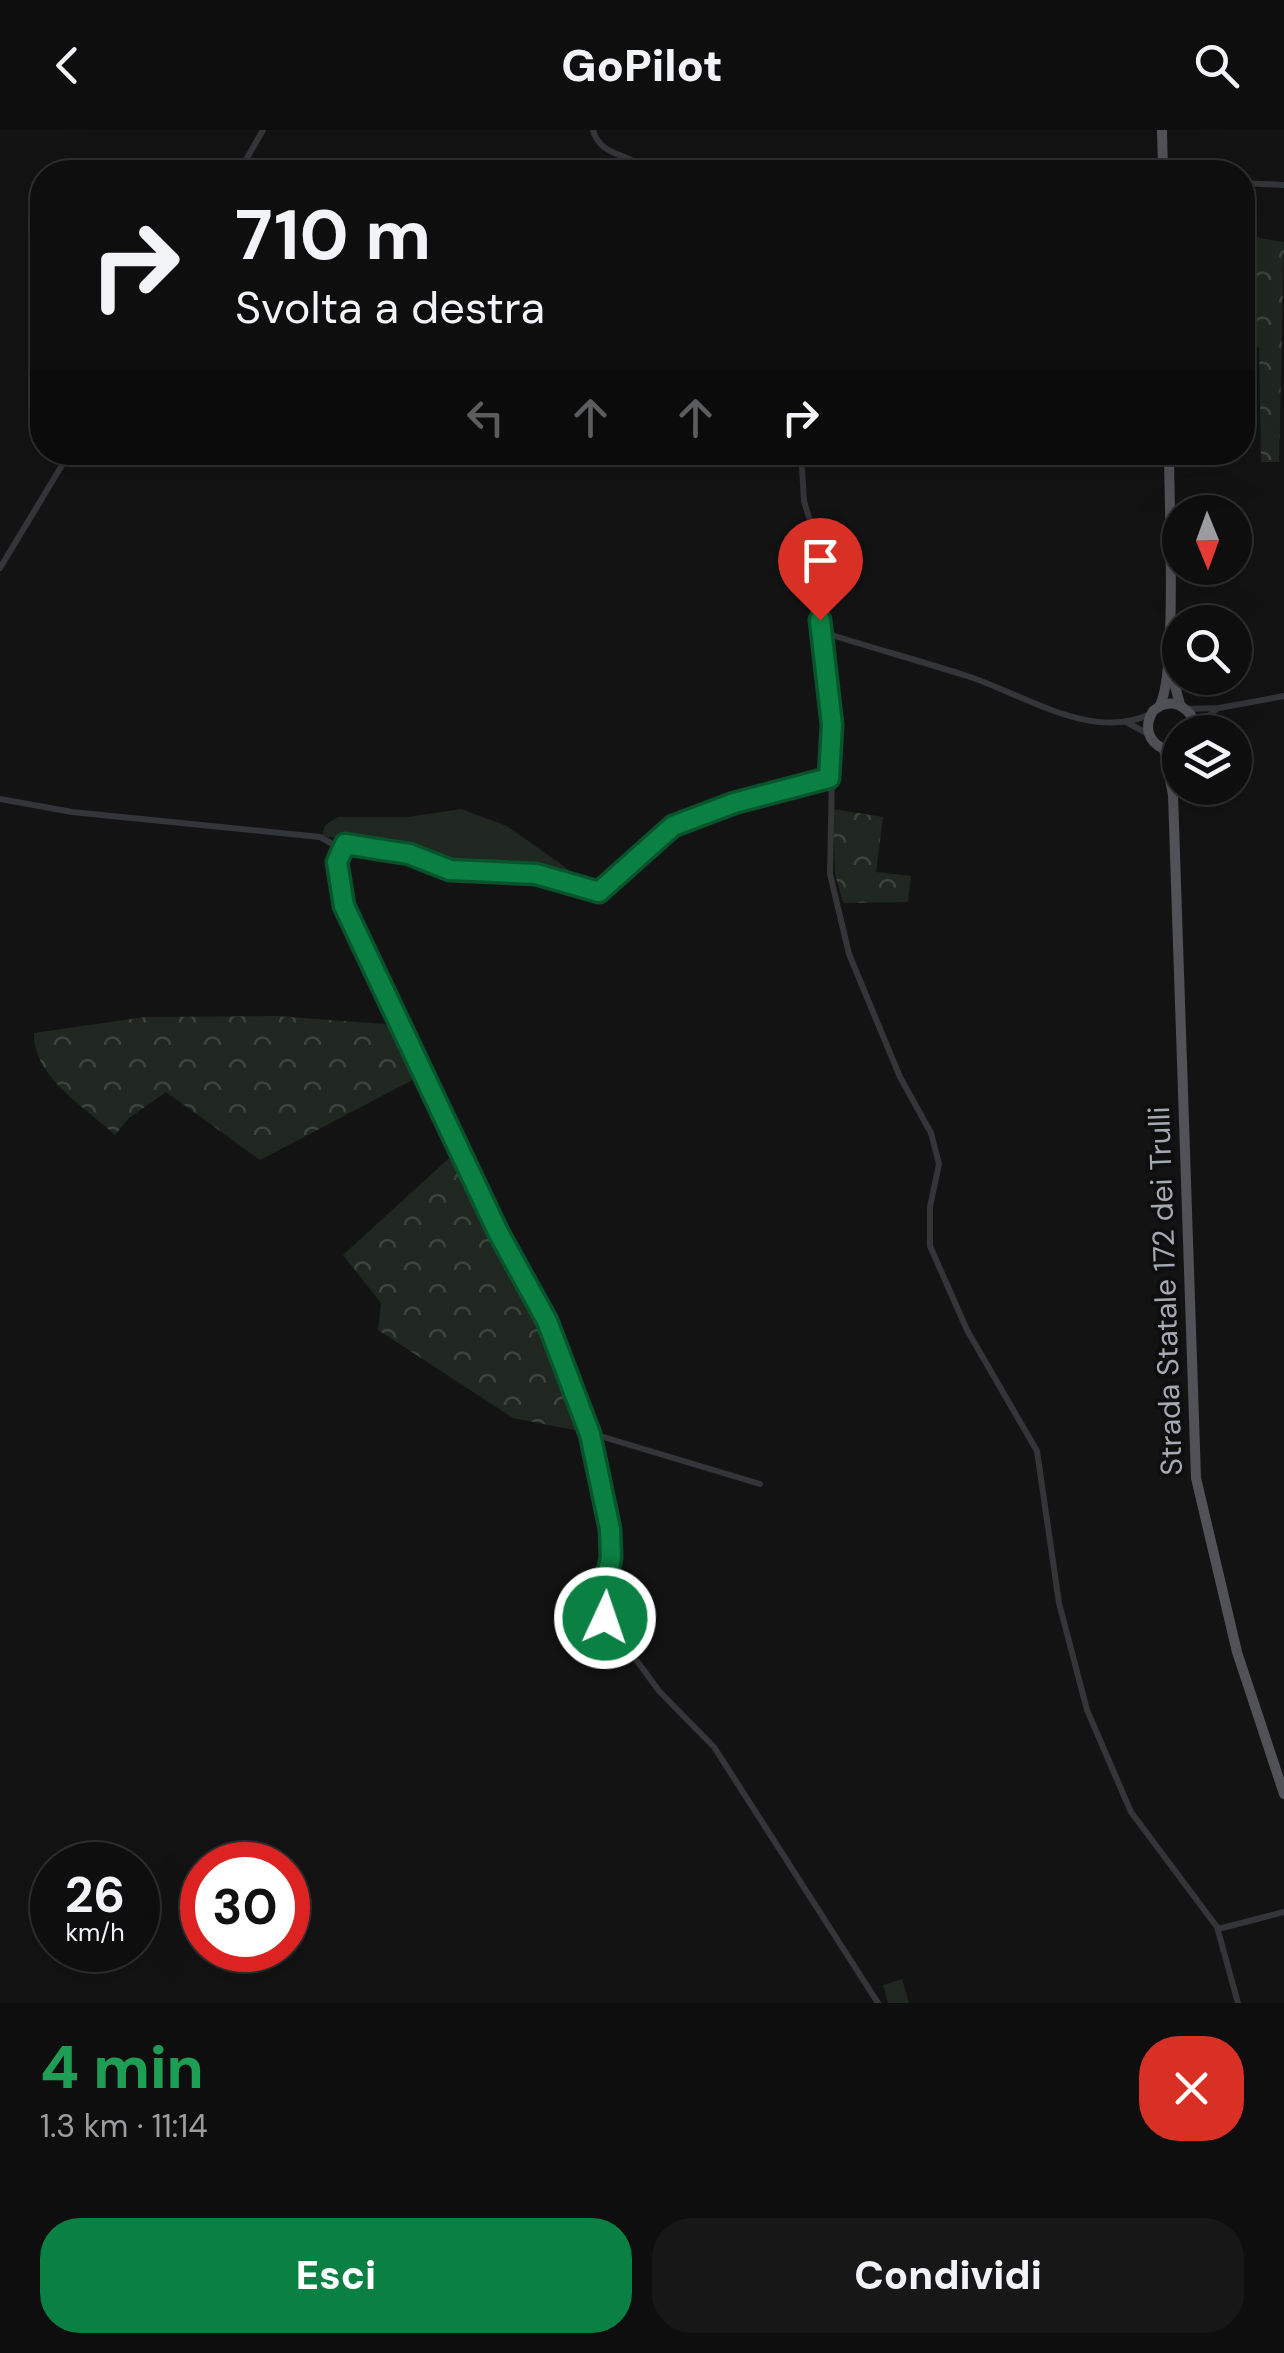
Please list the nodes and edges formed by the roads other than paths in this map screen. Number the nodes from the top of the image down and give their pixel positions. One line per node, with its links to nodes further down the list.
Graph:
1 (263, 130): 4 (street)
2 (593, 130): 5 (street)
3 (1162, 130): 6 (main road)
4 (246, 160)
5 (630, 160)
6 (1162, 160)
7 (1255, 184): 8 (street)
8 (1284, 185)
9 (62, 465): 12 (street)
10 (802, 465): 14 (street)
11 (1169, 465): 13 (main road)
12 (0, 568)
13 (1168, 605)
14 (822, 632): 23 (street); 26 (street)
15 (1164, 695): 20 (main road)
16 (1180, 695): 18 (main road)
17 (1284, 696): 19 (street)
18 (1183, 706): 19 (street); 20 (main road); 21 (main road)
19 (1218, 708): 22 (street)
20 (1156, 710): 23 (street); 24 (main road)
21 (1187, 715)
22 (1210, 715)
23 (1115, 720): 24 (street)
24 (1148, 734): 25 (main road)
25 (1162, 747)
26 (829, 778): 29 (street); 34 (street)
27 (0, 799): 29 (street)
28 (1172, 805): 32 (main road, Strada Statale 172 dei Trulli)
29 (340, 848): 30 (street)
30 (590, 1434): 31 (street); 35 (street)
31 (760, 1484)
32 (1284, 1794)
33 (1284, 1912): 34 (street)
34 (1218, 1930): 36 (street)
35 (878, 2003)
36 (1238, 2003)

